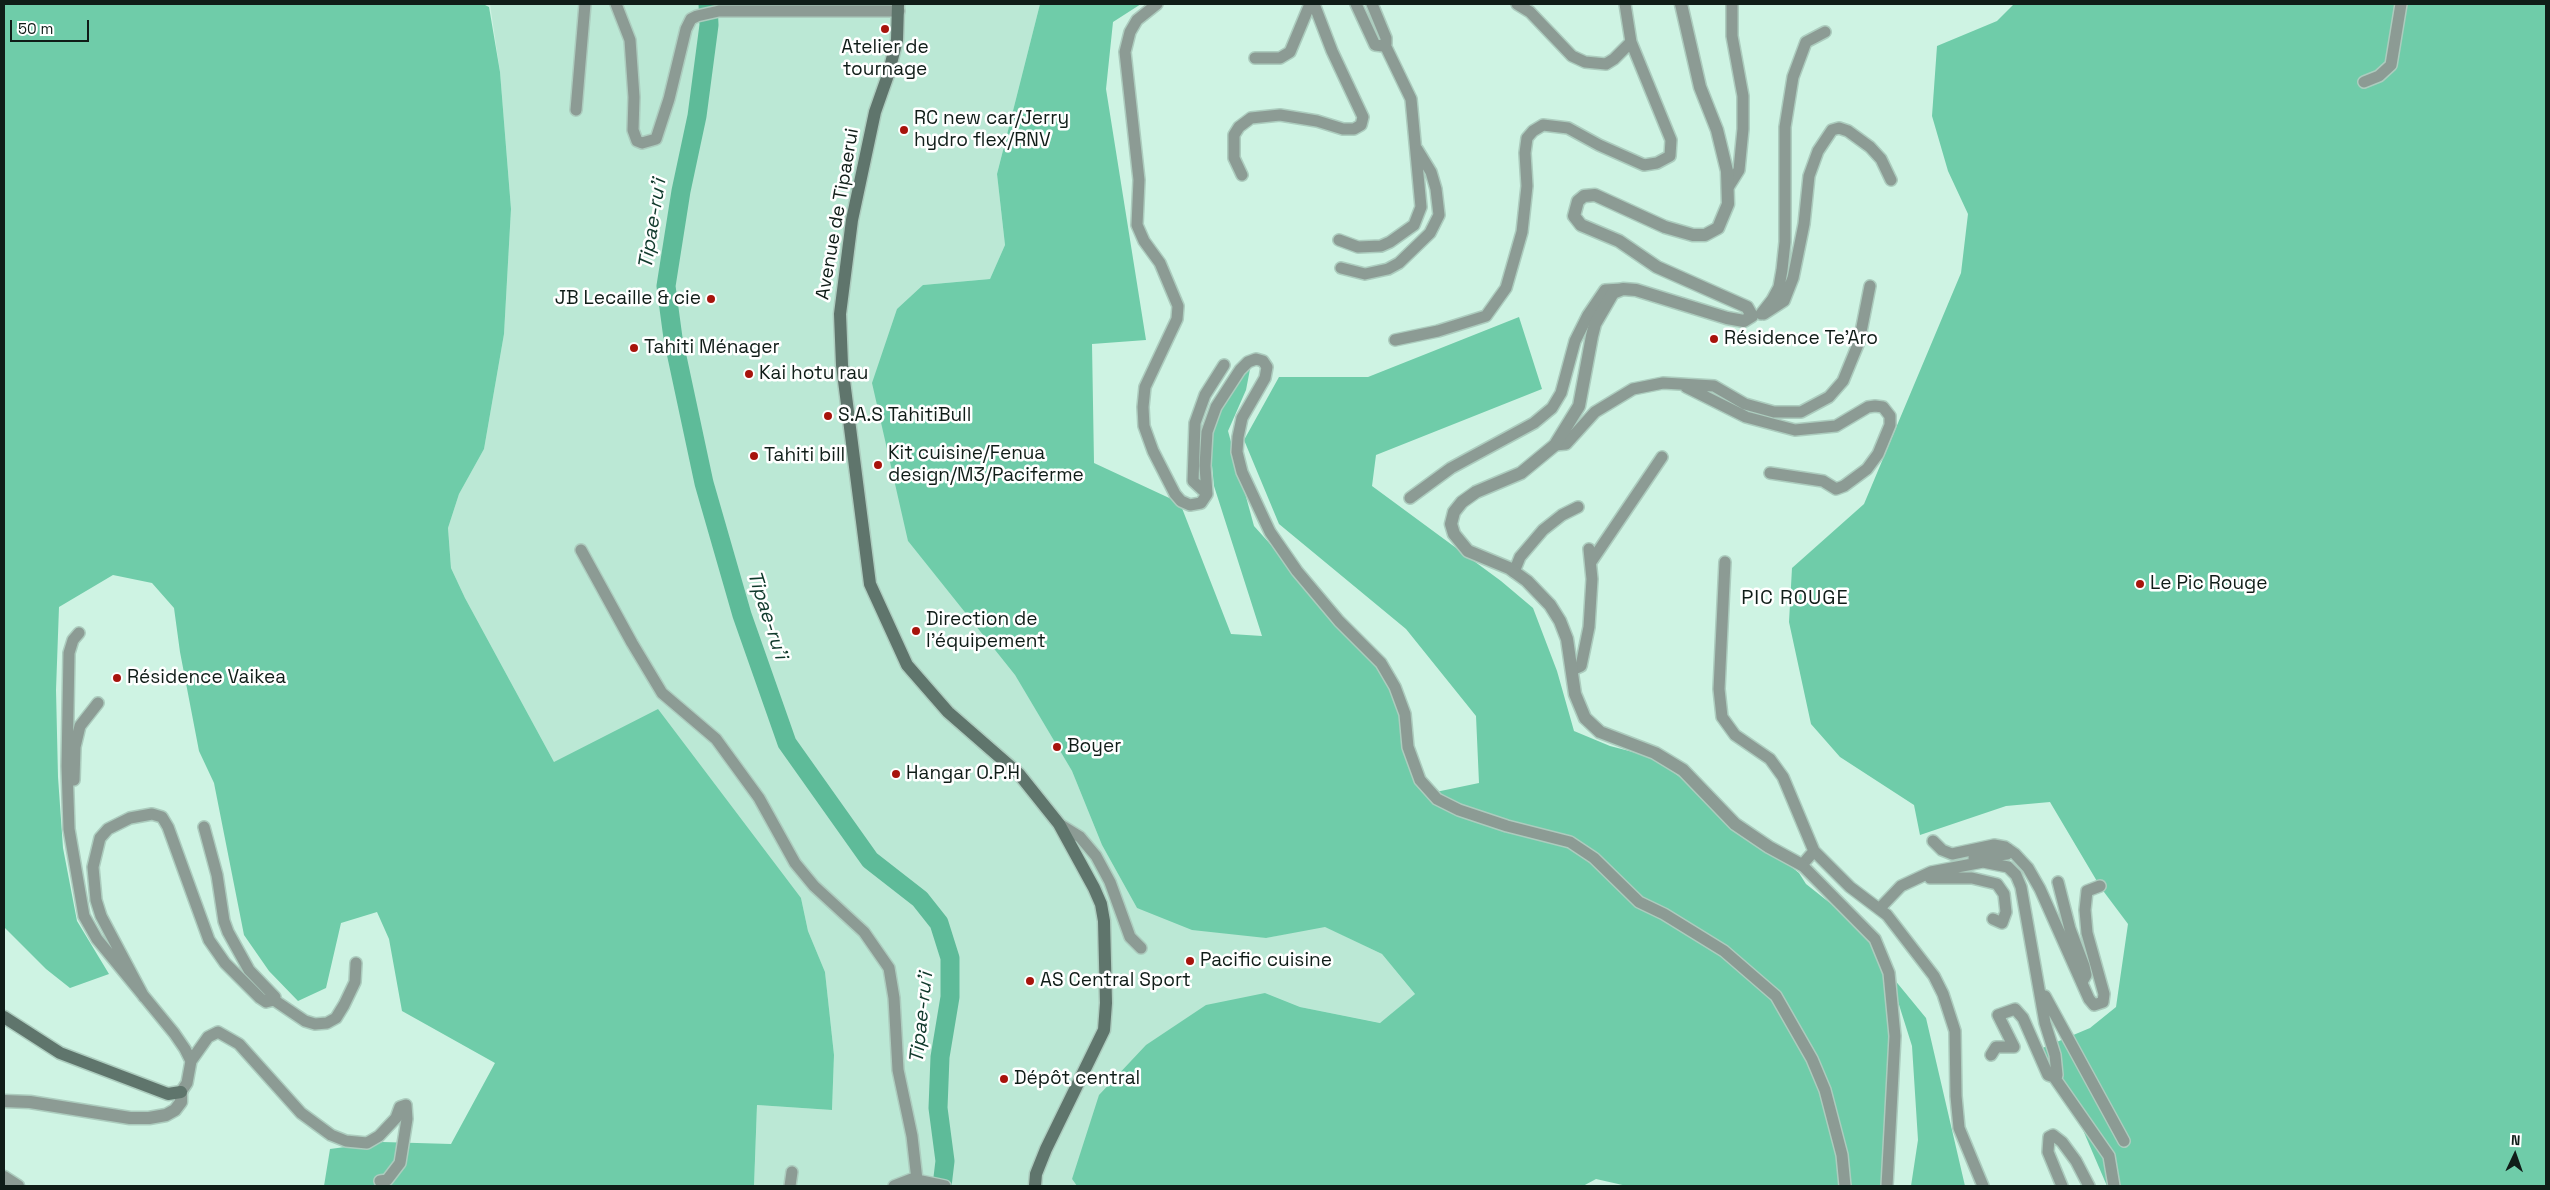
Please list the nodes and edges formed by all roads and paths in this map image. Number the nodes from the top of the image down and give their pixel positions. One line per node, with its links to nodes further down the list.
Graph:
1 (585, 4): 19 (street)
2 (616, 4): 13 (street)
3 (1157, 4): 35 (street)
4 (1312, 4): 17 (street); 21 (street)
5 (1356, 4): 16 (street)
6 (1372, 4): 16 (street)
7 (1517, 4): 15 (street)
8 (1625, 4): 15 (street)
9 (1681, 4): 23 (street)
10 (1732, 4): 23 (street)
11 (2400, 4): 18 (street)
12 (899, 7): 13 (street); 46 (main road, Avenue de Tipaerui)
13 (725, 9)
14 (1825, 32): 28 (street)
15 (1631, 42): 29 (street)
16 (1385, 45): 20 (street)
17 (1255, 58)
18 (2364, 82)
19 (576, 110)
20 (1415, 146): 24 (street); 25 (street)
21 (1242, 174)
22 (1891, 180): 28 (street)
23 (1729, 186): 28 (street)
24 (1339, 240)
25 (1341, 268)
26 (1870, 286): 31 (street)
27 (1623, 289): 28 (street); 32 (street); 36 (street)
28 (1757, 315)
29 (1395, 340)
30 (1224, 364): 35 (street)
31 (1683, 385): 32 (street); 34 (street)
32 (1555, 445): 42 (street)
33 (1662, 457): 40 (street)
34 (1770, 473)
35 (1207, 494): 81 (street)
36 (1410, 498)
37 (1578, 507): 42 (street)
38 (1589, 549): 40 (street)
39 (581, 550): 75 (street)
40 (1591, 562): 44 (street)
41 (1725, 562): 50 (street)
42 (1514, 572): 44 (street)
43 (79, 633): 53 (street)
44 (1572, 670): 52 (street)
45 (98, 703): 53 (street)
46 (1059, 824): 59 (street); 80 (main road, Avenue de Tipaerui)
47 (204, 827): 64 (street)
48 (1933, 841): 49 (street)
49 (2008, 849): 51 (street); 61 (street)
50 (1814, 851): 52 (street); 57 (street)
51 (1963, 864): 54 (street); 62 (street)
52 (1802, 865): 82 (street)
53 (75, 872): 63 (street)
54 (1915, 880): 57 (street); 58 (street)
55 (2058, 882): 61 (street)
56 (2100, 886): 61 (street)
57 (1879, 910): 83 (street)
58 (1993, 919)
59 (1141, 948)
60 (356, 963): 64 (street)
61 (2082, 982)
62 (2040, 988): 68 (street); 71 (street)
63 (144, 997): 64 (street); 67 (street)
64 (274, 1000)
65 (4, 1018): 69 (main road)
66 (1991, 1055): 68 (street)
67 (190, 1062): 69 (street); 74 (street)
68 (2054, 1077): 86 (street)
69 (181, 1092): 70 (street)
70 (4, 1101)
71 (2124, 1141)
72 (792, 1172): 77 (street)
73 (4, 1177): 76 (street)
74 (380, 1181)
75 (922, 1181): 78 (street); 79 (street)
76 (18, 1186)
77 (790, 1186)
78 (894, 1186)
79 (945, 1186)
80 (1035, 1186)
81 (1845, 1186)
82 (1886, 1186)
83 (1983, 1186)
84 (2062, 1186): 85 (street)
85 (2089, 1186)
86 (2114, 1186)

